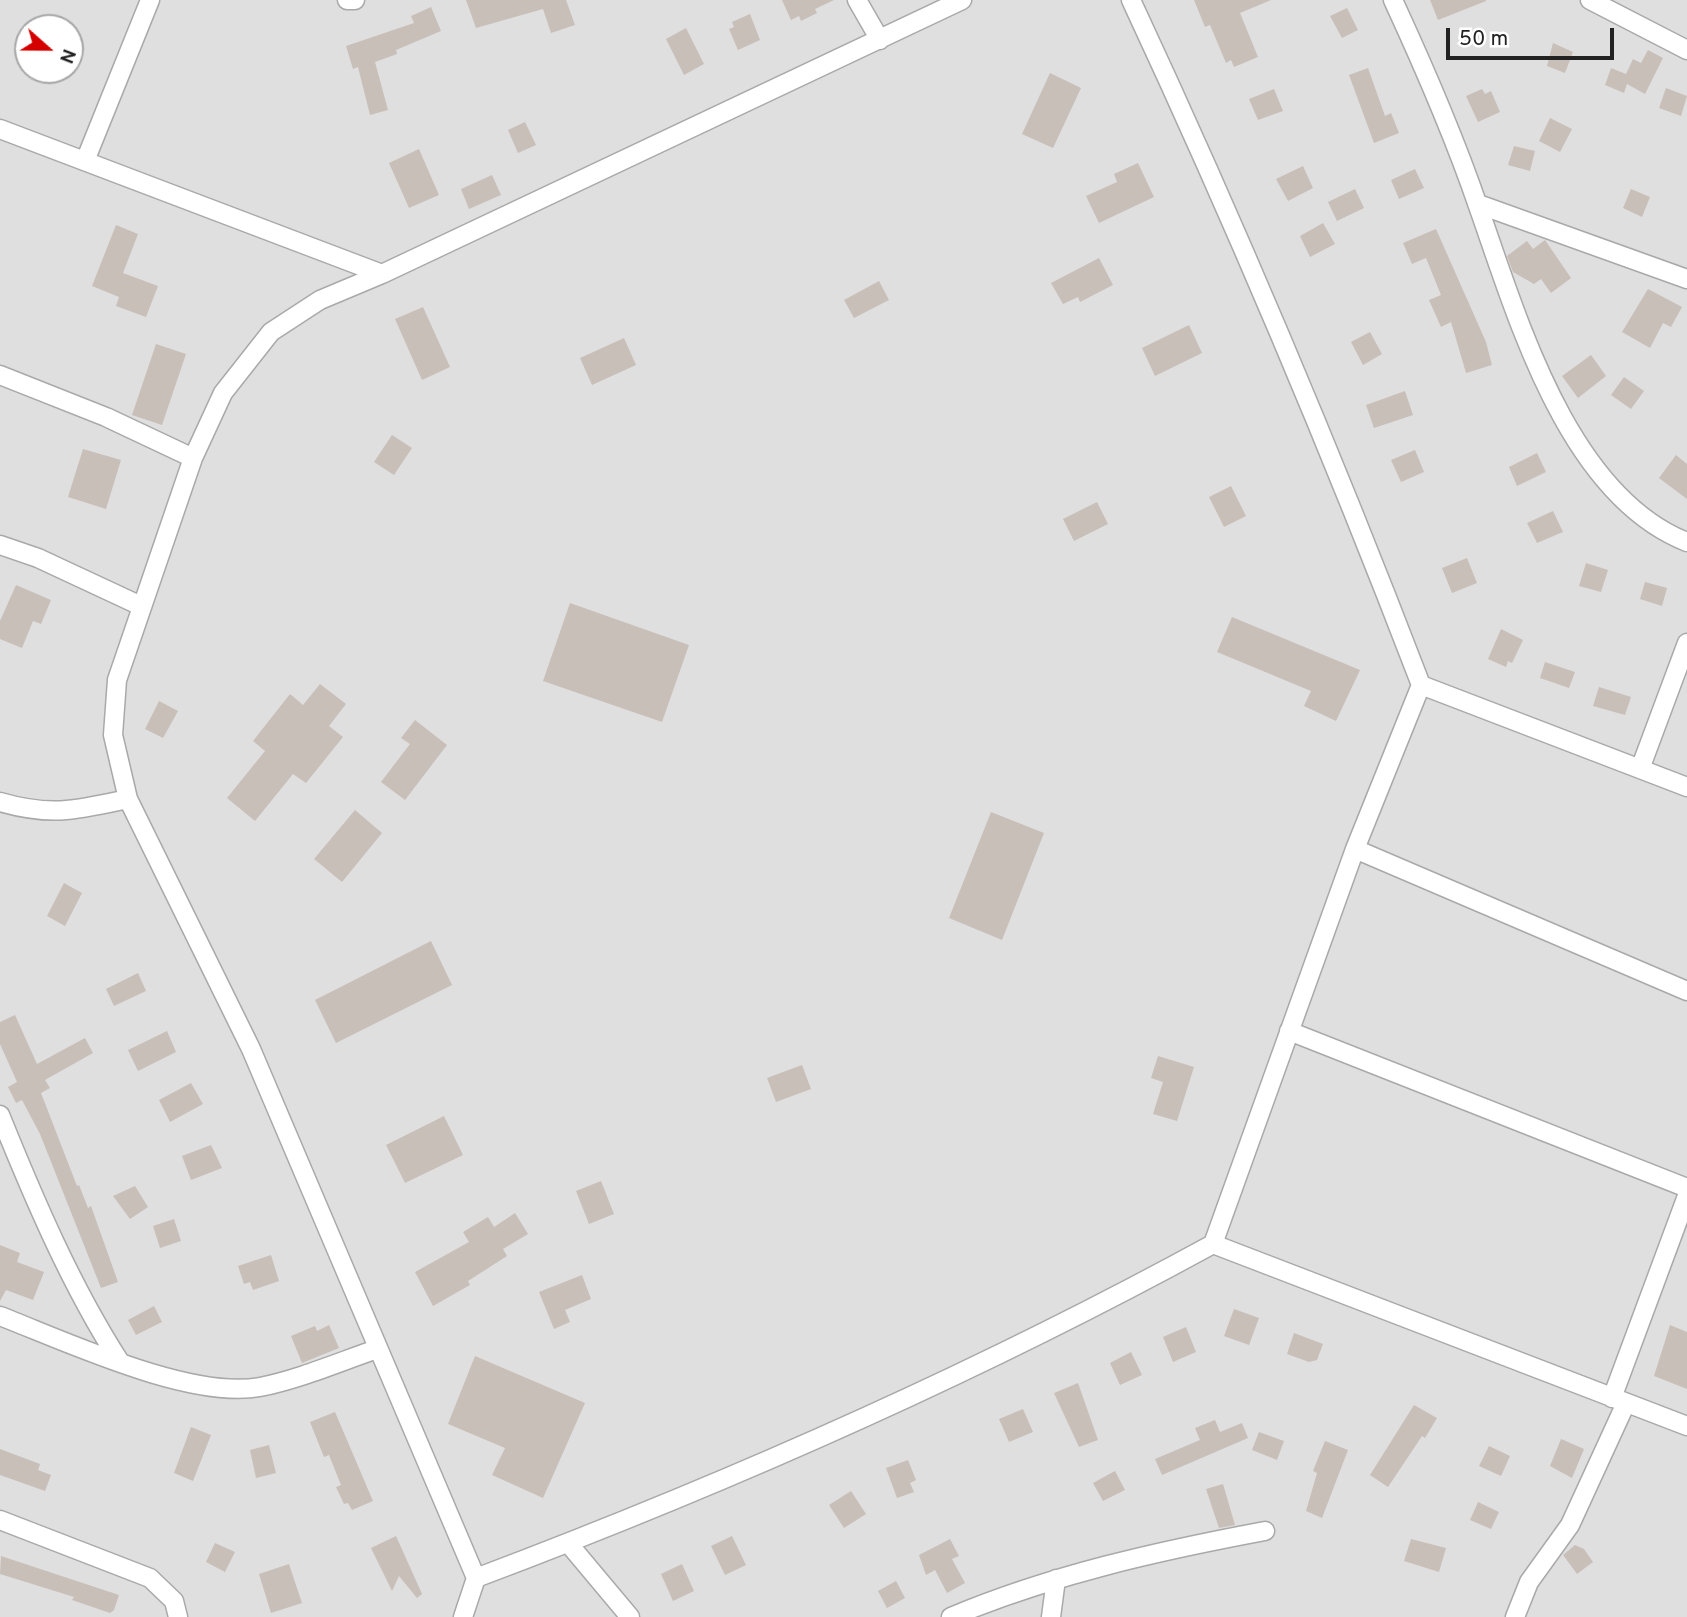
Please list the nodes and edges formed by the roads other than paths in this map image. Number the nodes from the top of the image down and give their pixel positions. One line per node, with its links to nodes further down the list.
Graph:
1 (150, 0): 12 (street)
2 (347, 0): 3 (street)
3 (355, 0)
4 (857, 0): 9 (street)
5 (962, 0): 9 (street)
6 (1131, 0): 22 (street)
7 (1393, 0): 13 (street)
8 (1590, 0): 10 (street)
9 (880, 40): 14 (street)
10 (1687, 50)
11 (0, 129): 12 (street)
12 (85, 161): 14 (street)
13 (1478, 204): 15 (street); 18 (street)
14 (382, 274): 17 (street)
15 (1687, 279)
16 (0, 375): 17 (street)
17 (194, 458): 20 (street)
18 (1687, 542)
19 (0, 545): 20 (street)
20 (141, 606): 25 (street)
21 (1687, 643): 23 (street)
22 (1421, 685): 23 (street); 27 (street)
23 (1640, 769): 24 (street)
24 (1687, 787)
25 (128, 799): 26 (street); 35 (street)
26 (0, 802)
27 (1354, 849): 28 (street); 29 (street)
28 (1687, 991)
29 (1289, 1031): 31 (street); 33 (street)
30 (0, 1115): 36 (street)
31 (1687, 1188)
32 (1687, 1196): 37 (street)
33 (1213, 1244): 37 (street); 41 (street)
34 (0, 1316): 36 (street)
35 (377, 1349): 36 (street); 42 (street)
36 (120, 1362)
37 (1619, 1400): 38 (street); 49 (street)
38 (1687, 1426)
39 (0, 1520): 44 (street)
40 (1265, 1531): 43 (street)
41 (568, 1543): 42 (street); 46 (street)
42 (477, 1578): 45 (street)
43 (1056, 1579): 47 (street); 48 (street)
44 (178, 1617)
45 (463, 1617)
46 (630, 1617)
47 (951, 1617)
48 (1051, 1617)
49 (1515, 1617)

